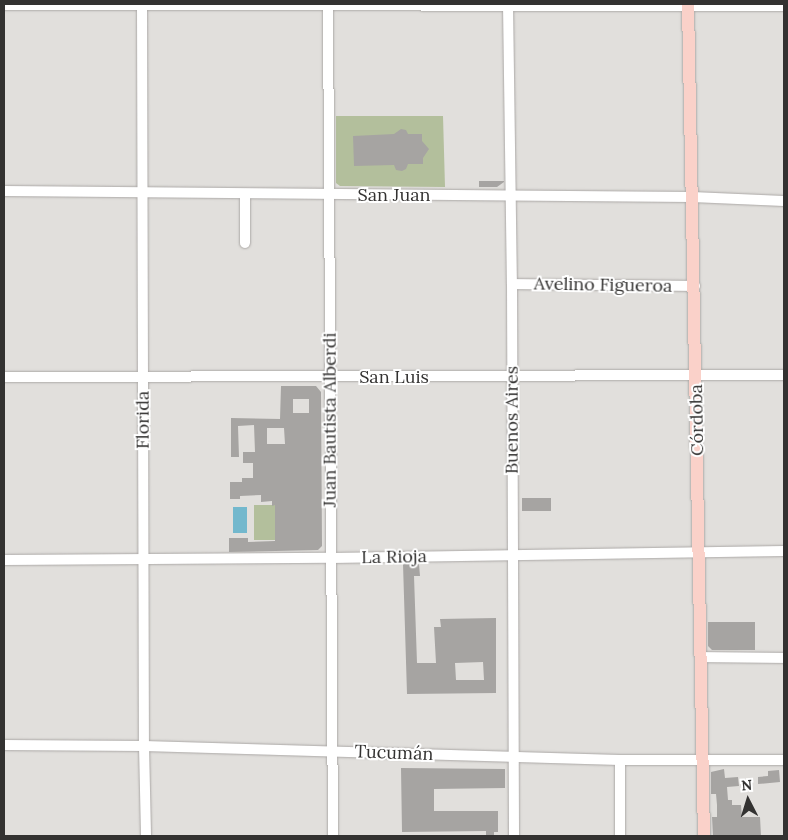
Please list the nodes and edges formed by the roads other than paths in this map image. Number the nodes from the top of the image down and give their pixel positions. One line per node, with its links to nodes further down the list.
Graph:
1 (24, 4): 4 (street); 5 (street)
2 (328, 4): 3 (street); 5 (street); 11 (street, Juan Bautista Alberdi)
3 (508, 4): 6 (street); 12 (street, Buenos Aires)
4 (4, 5)
5 (142, 5): 9 (street, Florida)
6 (688, 5): 7 (street); 13 (main road, Córdoba)
7 (784, 6)
8 (4, 191): 9 (street, San Juan)
9 (143, 191): 10 (street, San Juan); 22 (street, Florida)
10 (245, 194): 11 (street, San Juan); 15 (street)
11 (330, 195): 12 (street, San Juan); 23 (street, Juan Bautista Alberdi)
12 (510, 196): 13 (street, San Juan); 16 (street, Buenos Aires)
13 (692, 197): 14 (street, San Juan); 17 (main road, Córdoba)
14 (784, 201)
15 (245, 242)
16 (512, 284): 17 (street, Avelino Figueroa); 20 (street, Buenos Aires)
17 (695, 286): 18 (main road, Córdoba)
18 (696, 374): 19 (street, San Luis); 20 (street, San Luis); 25 (main road, Córdoba)
19 (784, 375)
20 (512, 376): 23 (street, San Luis); 26 (street, Buenos Aires)
21 (4, 377): 22 (street, San Luis)
22 (144, 377): 23 (street, San Luis); 28 (street, Florida)
23 (330, 377): 27 (street, Juan Bautista Alberdi)
24 (784, 551): 25 (street, La Rioja)
25 (698, 552): 26 (street, La Rioja); 30 (main road, Córdoba)
26 (513, 555): 27 (street, La Rioja); 35 (street, Buenos Aires)
27 (331, 558): 28 (street, La Rioja); 34 (street, Juan Bautista Alberdi)
28 (143, 559): 29 (street, La Rioja); 33 (street, Florida)
29 (4, 560)
30 (700, 657): 31 (street); 38 (main road, Córdoba)
31 (784, 658)
32 (4, 745): 33 (street, Tucumán)
33 (144, 746): 34 (street, Tucumán); 39 (street, Florida)
34 (333, 751): 35 (street, Tucumán); 40 (street, Juan Bautista Alberdi)
35 (514, 757): 36 (street, Tucumán); 41 (street, Buenos Aires)
36 (620, 760): 38 (street, Tucumán); 42 (street)
37 (784, 760): 38 (street, Tucumán)
38 (702, 761): 43 (main road, Córdoba)
39 (146, 836)
40 (333, 836)
41 (514, 836)
42 (620, 836)
43 (704, 836)

